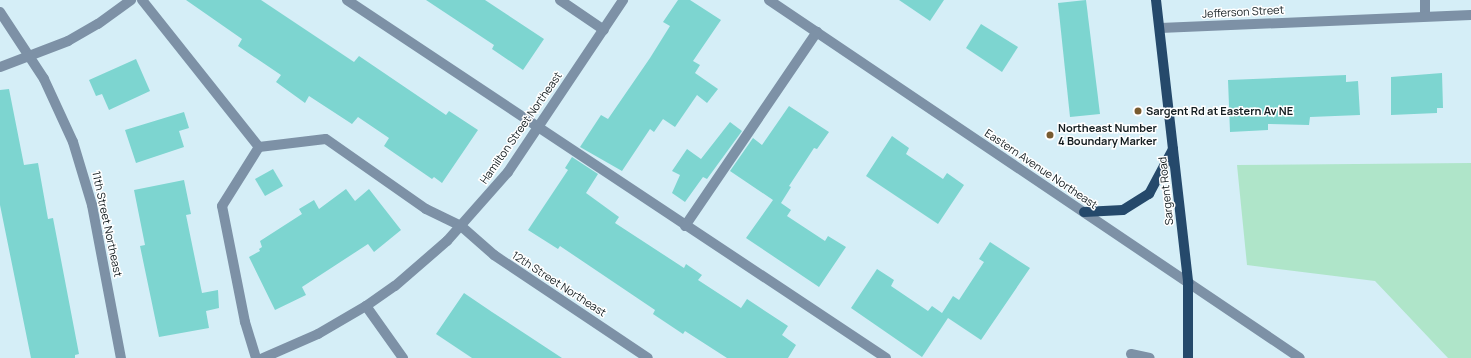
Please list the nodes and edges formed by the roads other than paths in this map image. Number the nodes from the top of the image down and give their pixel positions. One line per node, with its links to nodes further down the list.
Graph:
1 (131, 0): 15 (street)
2 (142, 0): 18 (street)
3 (347, 0): 17 (street)
4 (560, 0): 13 (street)
5 (623, 0): 13 (street, Hamilton Street Northeast)
6 (769, 0): 14 (street, Eastern Avenue Northeast)
7 (1156, 0): 12 (main road, Sargent Road)
8 (1425, 0): 10 (street)
9 (0, 12): 15 (street, 11th Street Northeast)
10 (1425, 16): 11 (street, Jefferson Street); 12 (street, Jefferson Street)
11 (1471, 16)
12 (1160, 28): 19 (main road, Sargent Road)
13 (604, 30): 17 (street, Hamilton Street Northeast)
14 (817, 32): 20 (street, Eastern Avenue Northeast); 22 (street)
15 (31, 57): 16 (street); 27 (street, 11th Street Northeast)
16 (0, 67)
17 (538, 128): 21 (street, Hamilton Street Northeast); 22 (street)
18 (259, 147): 21 (street, 12th Street Northeast); 28 (street)
19 (1173, 149): 20 (main road); 23 (main road, Sargent Road)
20 (1084, 212): 23 (street, Eastern Avenue Northeast)
21 (461, 226): 24 (street, Hamilton Street Northeast); 31 (street, 12th Street Northeast)
22 (686, 226): 32 (street)
23 (1188, 283): 26 (street, Eastern Avenue Northeast); 34 (main road, Sargent Road)
24 (366, 306): 29 (street, Hamilton Street Northeast); 30 (street)
25 (1131, 354): 33 (street)
26 (1297, 357)
27 (122, 358)
28 (256, 358)
29 (263, 358)
30 (403, 358)
31 (648, 358)
32 (886, 358)
33 (1150, 358)
34 (1188, 358)

